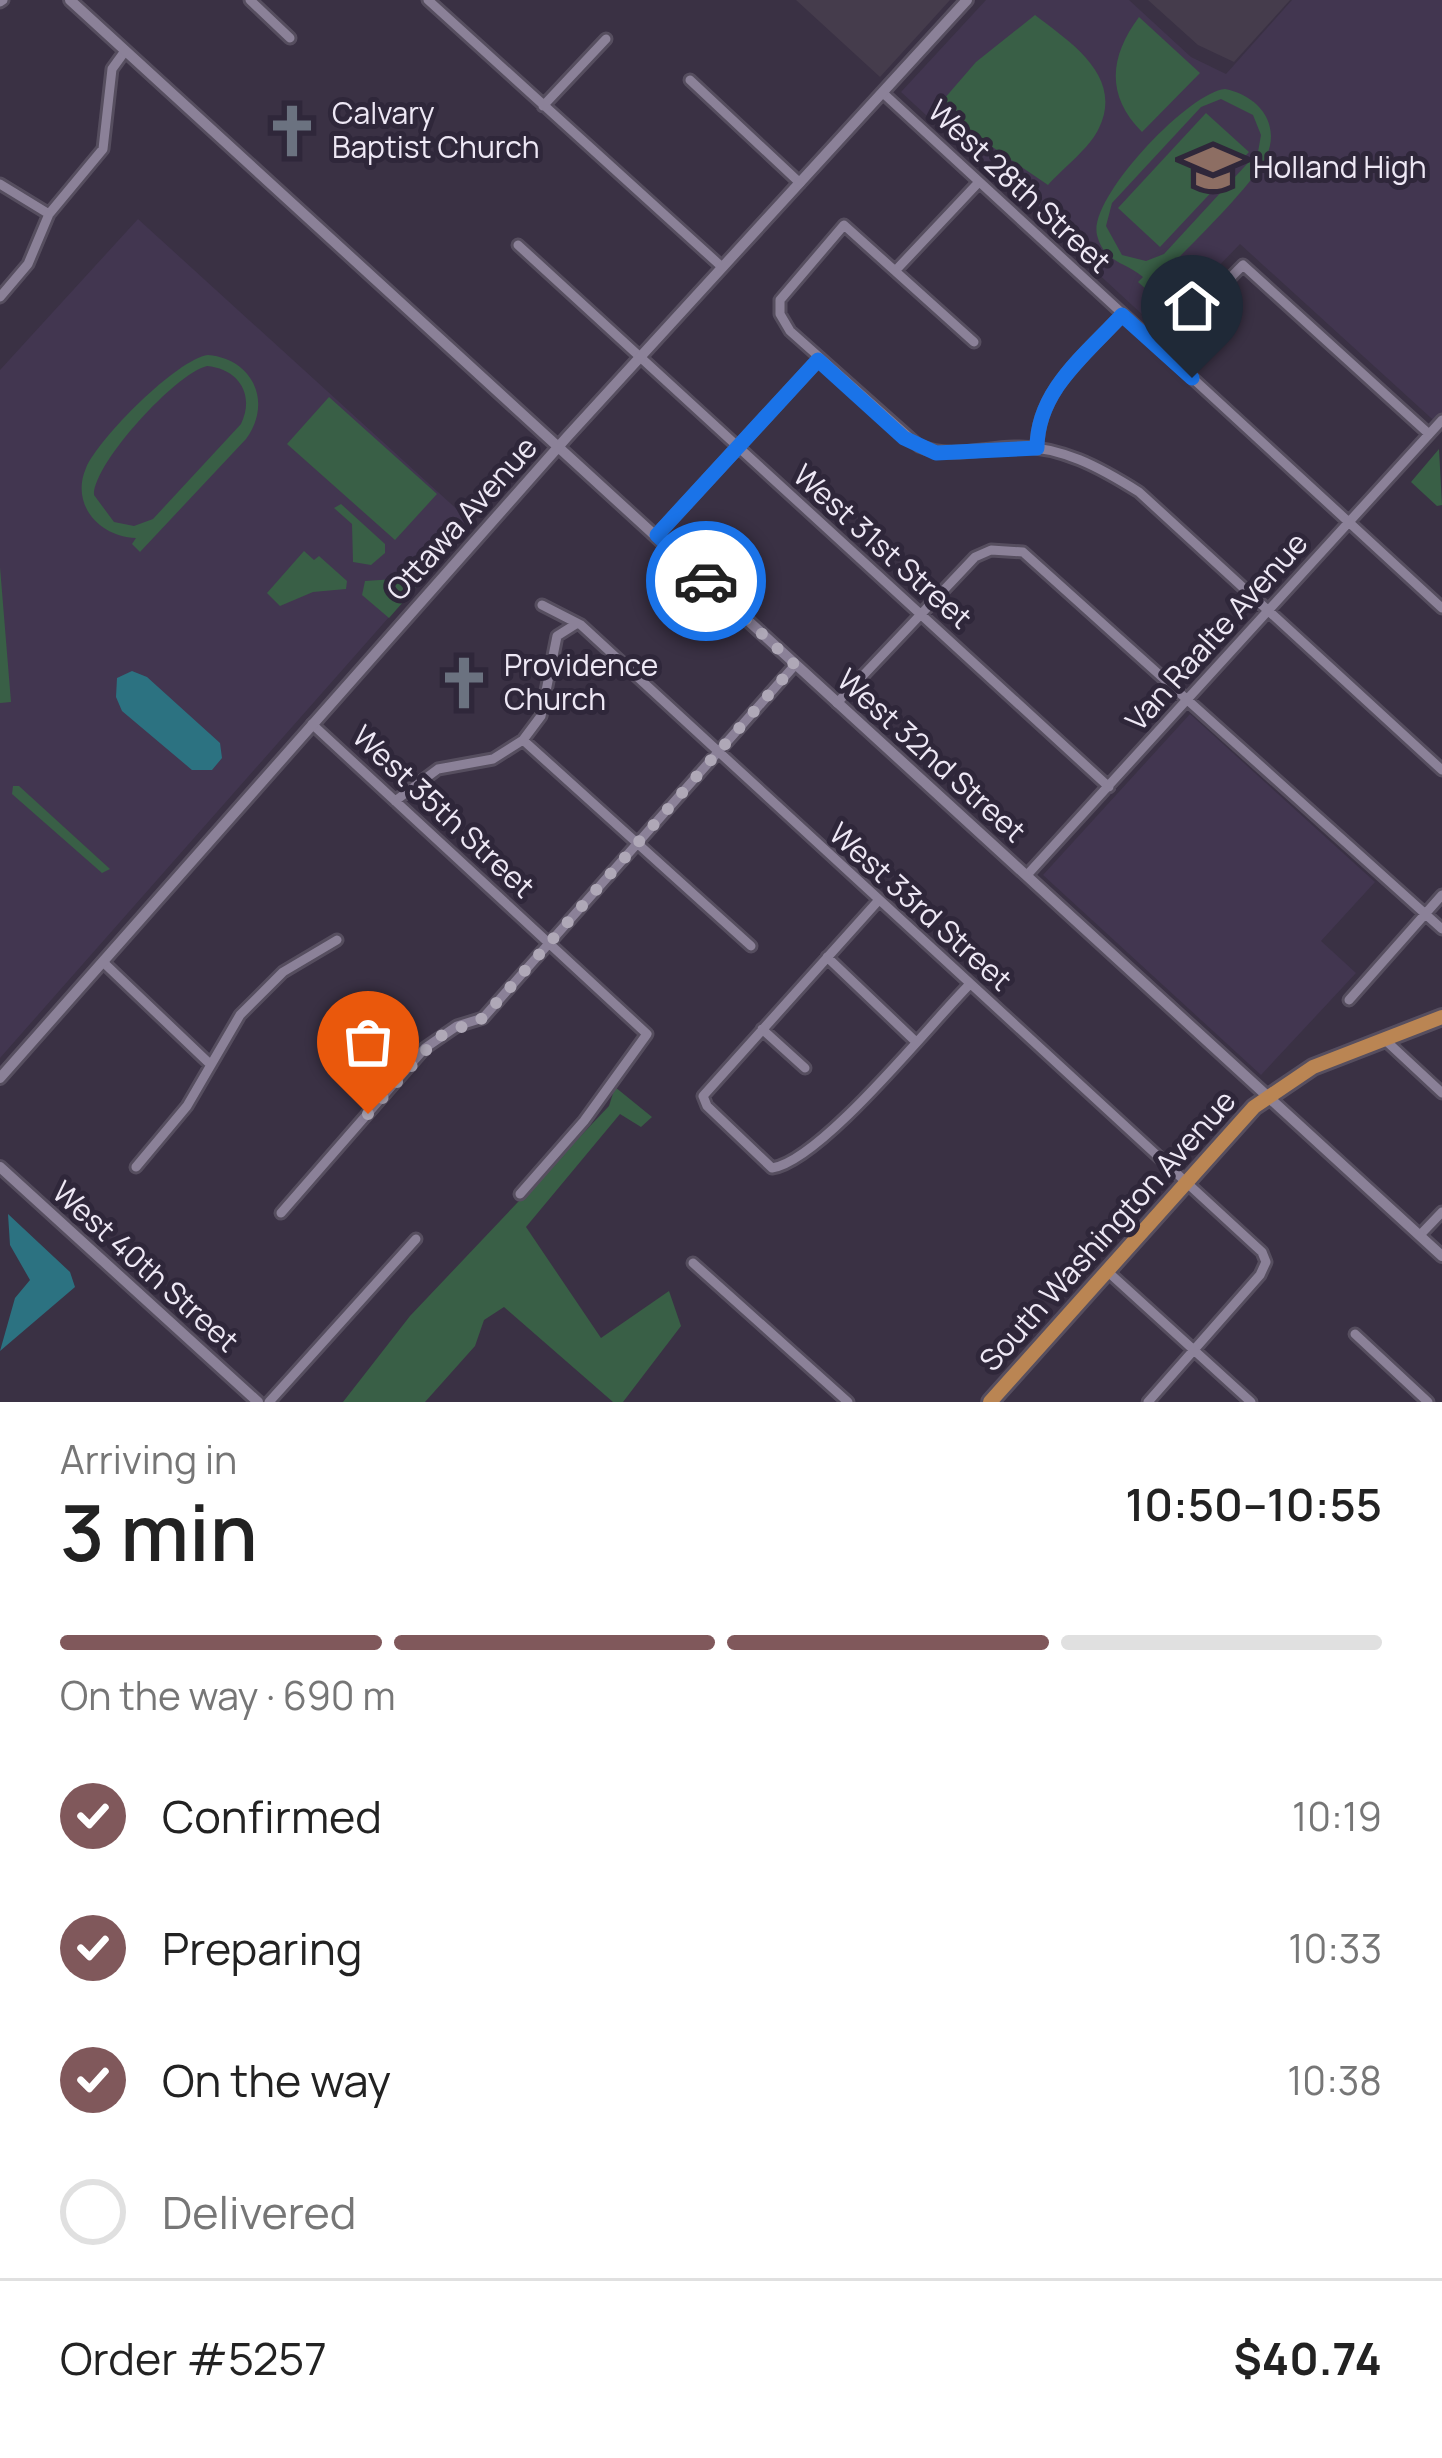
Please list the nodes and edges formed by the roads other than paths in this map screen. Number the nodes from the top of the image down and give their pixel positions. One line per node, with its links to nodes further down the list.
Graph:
1 (250, 0): 5 (street)
2 (428, 0): 10 (street)
3 (968, 0): 9 (street, Ottawa Avenue)
4 (74, 1): 7 (street, West 32nd Street)
5 (290, 38)
6 (606, 39): 10 (street)
7 (125, 51): 14 (street); 26 (street, West 32nd Street)
8 (690, 80): 11 (street)
9 (883, 94): 11 (street, Ottawa Avenue); 12 (street, West 28th Street)
10 (543, 106): 16 (street)
11 (800, 183): 16 (street, Ottawa Avenue)
12 (978, 183): 17 (street); 19 (street, West 28th Street)
13 (0, 184): 14 (street)
14 (49, 214): 18 (street)
15 (518, 245): 22 (street, West 31st Street)
16 (722, 267): 22 (street, Ottawa Avenue)
17 (896, 271): 20 (street); 23 (street)
18 (0, 297)
19 (1122, 315): 21 (street, West 28th Street); 28 (street)
20 (974, 342)
21 (1160, 349): 25 (street); 29 (street, West 28th Street)
22 (640, 358): 26 (street, Ottawa Avenue); 27 (street, West 31st Street)
23 (818, 360): 27 (street); 28 (street)
24 (1442, 420): 25 (street, Van Raalte Avenue)
25 (1429, 434): 29 (street, Van Raalte Avenue)
26 (560, 445): 30 (street, West 32nd Street); 39 (street, Ottawa Avenue)
27 (738, 448): 30 (street); 34 (street, West 31st Street)
28 (1037, 448): 33 (street)
29 (1348, 522): 32 (street, West 28th Street); 33 (street, Van Raalte Avenue)
30 (657, 535): 36 (street, West 32nd Street)
31 (542, 605): 35 (street, West 33rd Street)
32 (1442, 608)
33 (1269, 610): 37 (street, Van Raalte Avenue); 42 (street)
34 (919, 613): 37 (street); 38 (street); 43 (street, West 31st Street)
35 (581, 625): 40 (street); 41 (street, West 33rd Street)
36 (795, 665): 38 (street, West 32nd Street); 41 (street)
37 (1191, 697): 43 (street, Van Raalte Avenue); 49 (street)
38 (837, 703): 46 (street, West 32nd Street)
39 (312, 724): 44 (street, West 35th Street); 55 (street, Ottawa Avenue)
40 (523, 740): 44 (street); 45 (street)
41 (717, 753): 45 (street); 48 (street, West 33rd Street)
42 (1442, 770)
43 (1109, 787): 46 (street, Van Raalte Avenue)
44 (395, 801): 52 (street, West 35th Street)
45 (636, 842): 52 (street); 53 (street)
46 (1027, 875): 66 (street, West 32nd Street)
47 (1442, 896): 49 (street)
48 (878, 901): 54 (street); 56 (street, West 33rd Street)
49 (1426, 914): 50 (street); 57 (street)
50 (1442, 929)
51 (337, 940): 62 (street)
52 (549, 943): 70 (street, West 35th Street); 72 (street)
53 (751, 946)
54 (827, 957): 59 (street); 61 (street)
55 (103, 962): 62 (street); 64 (street, Ottawa Avenue)
56 (969, 985): 61 (street); 69 (street, West 33rd Street)
57 (1349, 1000)
58 (1442, 1017): 60 (main road, South Washington Avenue)
59 (762, 1028): 61 (street); 63 (street)
60 (1383, 1038): 65 (street); 66 (main road, South Washington Avenue)
61 (914, 1040)
62 (211, 1065): 68 (street)
63 (805, 1068)
64 (0, 1078)
65 (1442, 1093)
66 (1267, 1096): 69 (main road, South Washington Avenue); 73 (street, West 32nd Street)
67 (0, 1167): 80 (street, West 40th Street)
68 (136, 1167)
69 (1185, 1182): 77 (main road, South Washington Avenue); 79 (street, West 33rd Street)
70 (520, 1194)
71 (1442, 1212): 73 (street)
72 (281, 1213)
73 (1420, 1235): 75 (street, West 32nd Street)
74 (416, 1239): 81 (street)
75 (1442, 1256)
76 (693, 1263): 82 (street)
77 (1107, 1271): 79 (street); 83 (main road, South Washington Avenue)
78 (1354, 1334): 86 (street)
79 (1194, 1350): 84 (street); 85 (street)
80 (258, 1402)
81 (269, 1402)
82 (848, 1402)
83 (990, 1402)
84 (1148, 1402)
85 (1251, 1402)
86 (1428, 1402)

